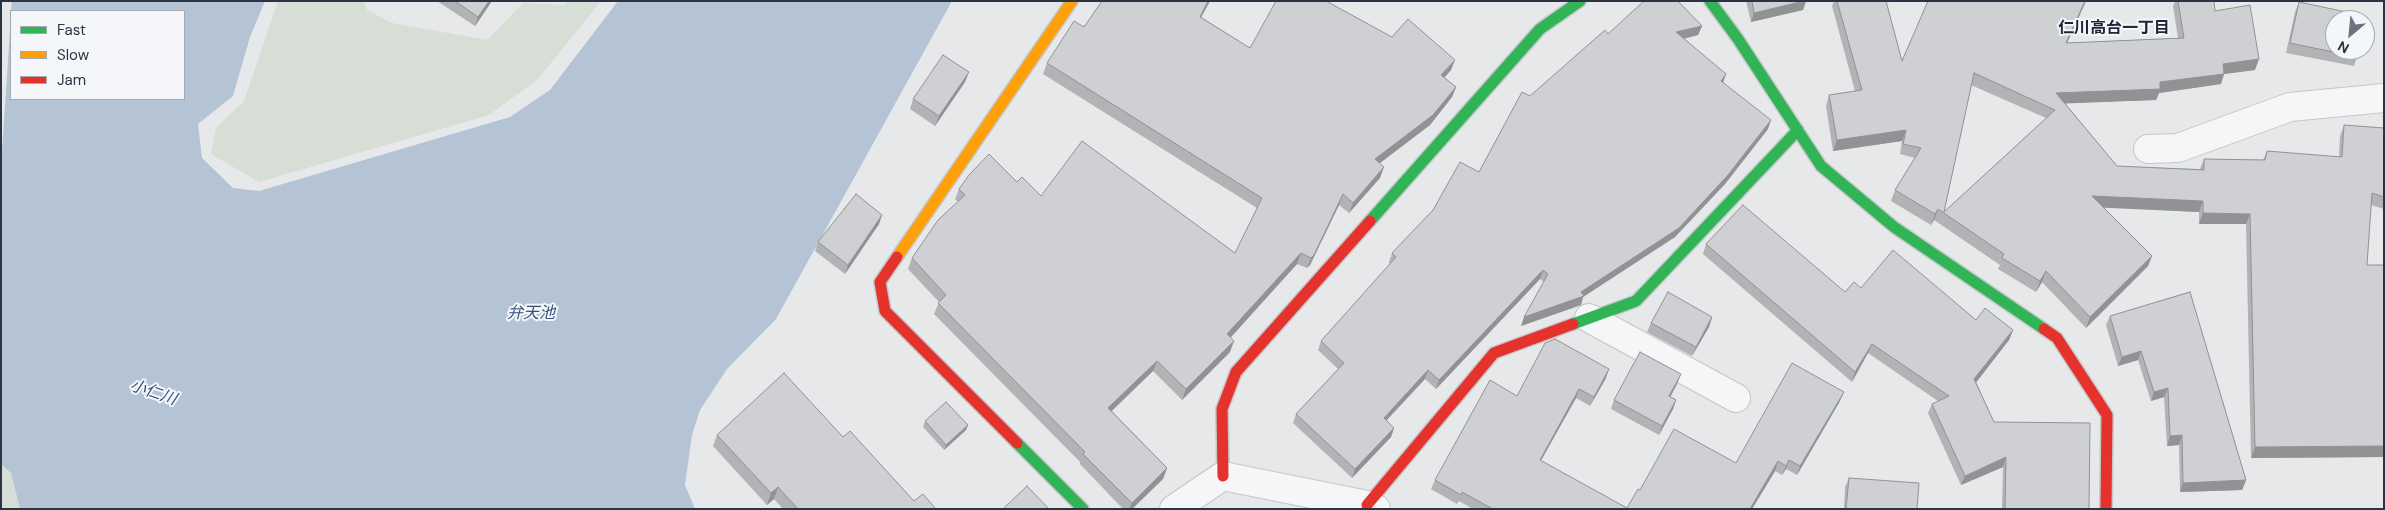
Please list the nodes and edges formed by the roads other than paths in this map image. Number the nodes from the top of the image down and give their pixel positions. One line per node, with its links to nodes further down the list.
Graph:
1 (1072, 1): 11 (street)
2 (1580, 1): 9 (street)
3 (1710, 1): 5 (street)
4 (2384, 98): 6 (street)
5 (1798, 130): 7 (street); 13 (street)
6 (2148, 149)
7 (1589, 318): 8 (street); 10 (street)
8 (1736, 398)
9 (1222, 476): 10 (street); 12 (street)
10 (1372, 507)
11 (1084, 509)
12 (1174, 509)
13 (2106, 509)

